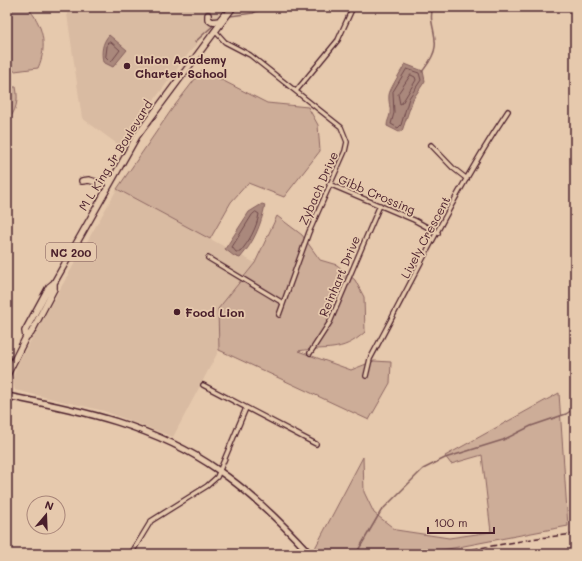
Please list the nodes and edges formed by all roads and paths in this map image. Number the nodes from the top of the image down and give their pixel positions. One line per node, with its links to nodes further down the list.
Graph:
1 (230, 7): 4 (main road)
2 (233, 7): 5 (main road, M L King Jr Boulevard / NC 200)
3 (353, 7): 6 (street)
4 (208, 15)
5 (216, 32): 6 (street, Zybach Drive); 9 (main road, M L King Jr Boulevard / NC 200)
6 (296, 90): 12 (street, Zybach Drive)
7 (508, 111): 10 (street, Lively Crescent)
8 (431, 145): 10 (street)
9 (112, 179): 11 (main road); 19 (main road, M L King Jr Boulevard / NC 200)
10 (467, 179): 14 (street, Lively Crescent)
11 (82, 181)
12 (329, 184): 13 (street, Gibb Crossing); 16 (street, Zybach Drive)
13 (380, 205): 14 (street, Gibb Crossing); 18 (street, Reinhart Drive)
14 (438, 233): 20 (street, Lively Crescent)
15 (208, 258): 16 (street)
16 (283, 303): 17 (street, Zybach Drive)
17 (279, 315)
18 (310, 353)
19 (7, 375)
20 (366, 376)
21 (204, 386): 23 (street)
22 (7, 396): 25 (main road)
23 (246, 408): 24 (street); 25 (street)
24 (316, 444)
25 (219, 470): 26 (street); 27 (main road)
26 (131, 554)
27 (310, 554)

